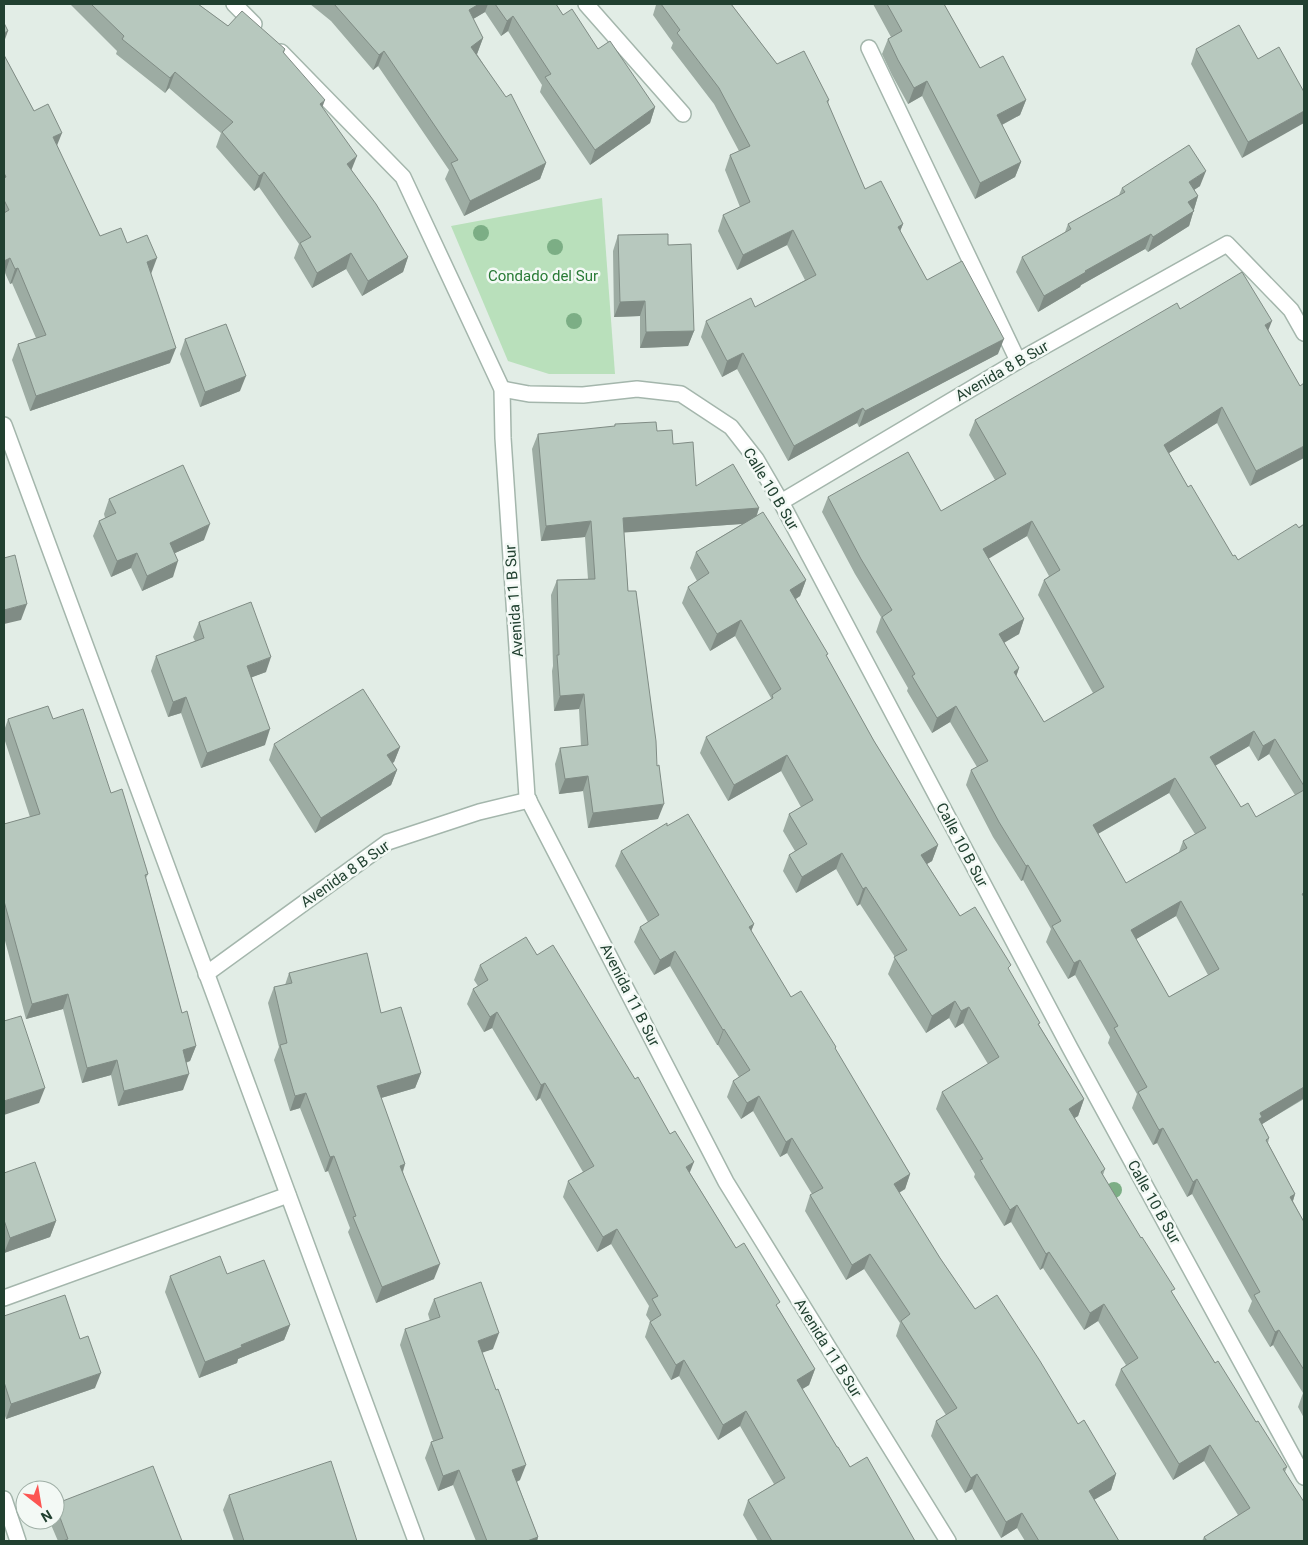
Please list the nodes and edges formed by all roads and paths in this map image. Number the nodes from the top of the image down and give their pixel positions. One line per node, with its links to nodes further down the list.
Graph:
1 (234, 4): 7 (street)
2 (586, 4): 4 (street)
3 (869, 48): 6 (street)
4 (683, 114)
5 (1304, 333): 6 (street, Avenida 8 B Sur)
6 (1018, 361): 9 (street, Avenida 8 B Sur)
7 (502, 389): 9 (street, Calle 10 B Sur); 10 (street, Avenida 11 B Sur)
8 (4, 425): 11 (street)
9 (781, 502): 14 (street, Calle 10 B Sur)
10 (530, 800): 11 (street, Avenida 8 B Sur); 18 (street, Avenida 11 B Sur)
11 (206, 974): 12 (street)
12 (288, 1195): 13 (street); 17 (street)
13 (4, 1298)
14 (1304, 1477)
15 (4, 1499): 16 (street)
16 (18, 1541)
17 (416, 1541)
18 (948, 1541)

